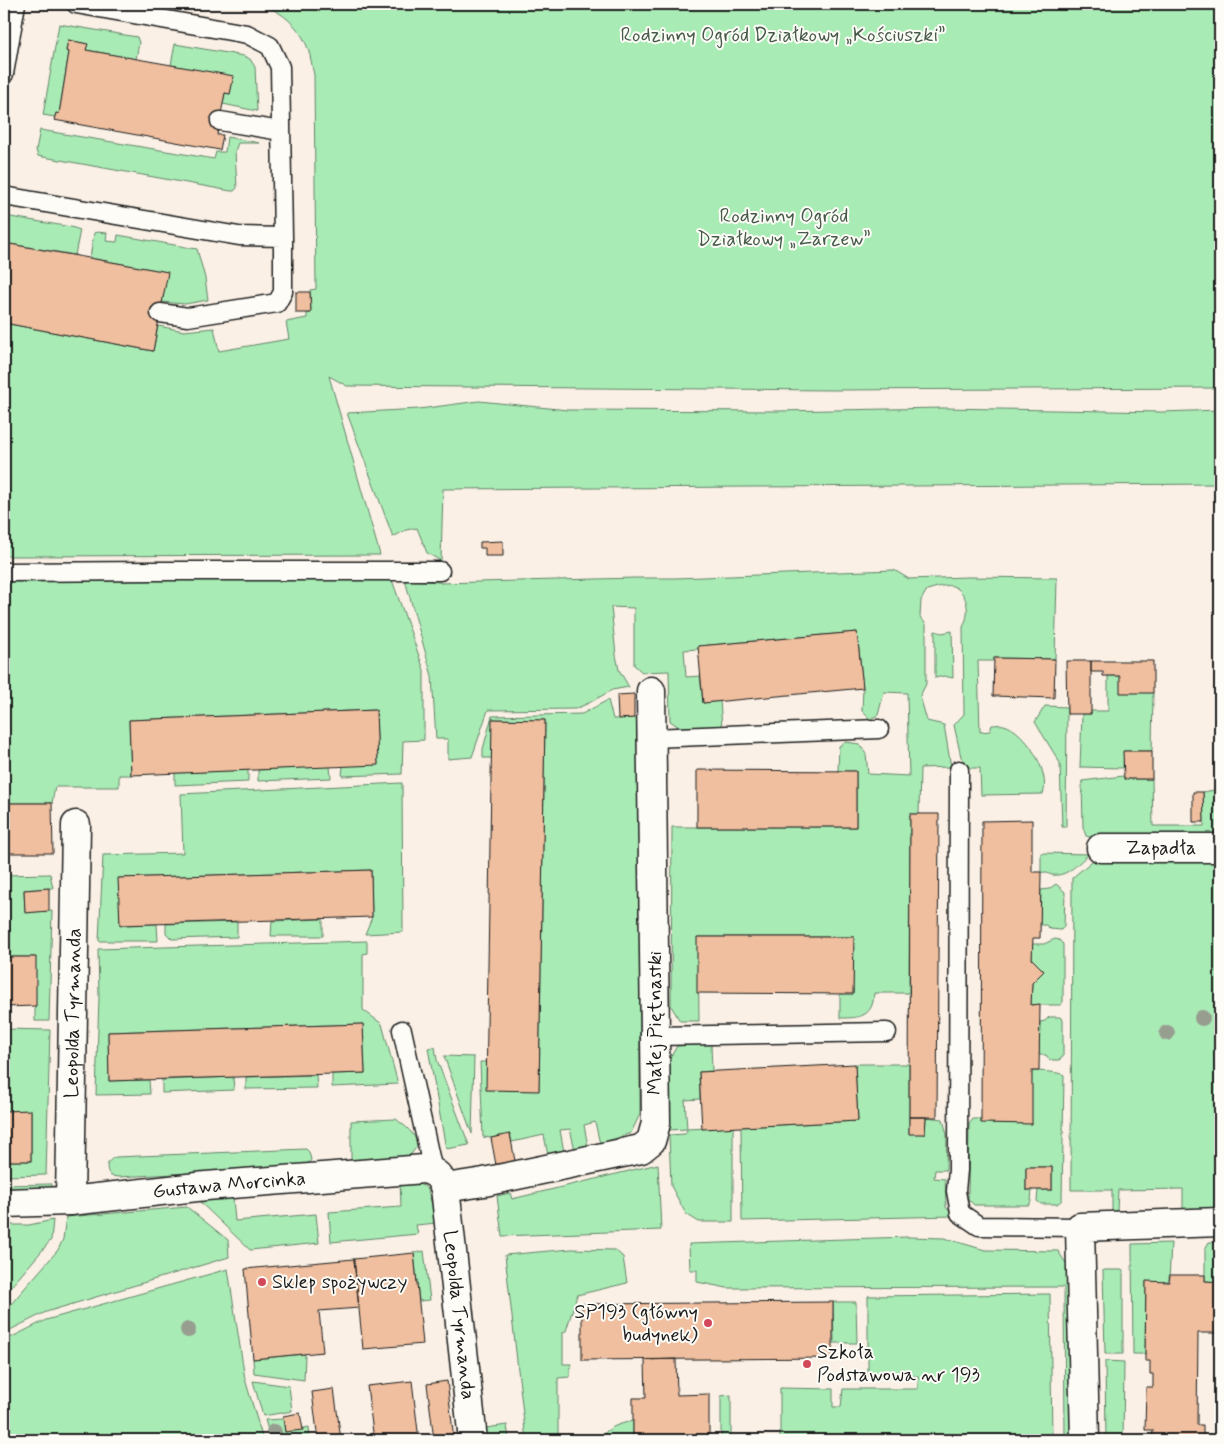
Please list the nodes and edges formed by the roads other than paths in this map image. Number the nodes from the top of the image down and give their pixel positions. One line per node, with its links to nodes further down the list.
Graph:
1 (16, 4): 3 (lane)
2 (76, 4): 5 (lane)
3 (4, 74)
4 (220, 121): 5 (lane)
5 (281, 131): 7 (lane)
6 (4, 196): 7 (lane)
7 (283, 237): 8 (lane)
8 (160, 312)
9 (440, 571): 10 (lane)
10 (4, 572)
11 (650, 691): 13 (street, Małej Piętnastki)
12 (879, 729): 13 (lane)
13 (652, 738): 20 (street, Małej Piętnastki)
14 (959, 770): 25 (lane)
15 (76, 825): 22 (street, Leopolda Tyrmanda)
16 (1100, 848): 17 (street, Zapadła)
17 (1220, 848)
18 (402, 1030): 21 (lane)
19 (887, 1032): 20 (lane)
20 (656, 1036): 21 (street, Małej Piętnastki)
21 (439, 1180): 22 (street, Gustawa Morcinka); 26 (street, Leopolda Tyrmanda)
22 (70, 1201): 23 (street, Gustawa Morcinka)
23 (4, 1203)
24 (1220, 1222): 25 (street)
25 (1080, 1227): 27 (street)
26 (473, 1440)
27 (1085, 1440)

